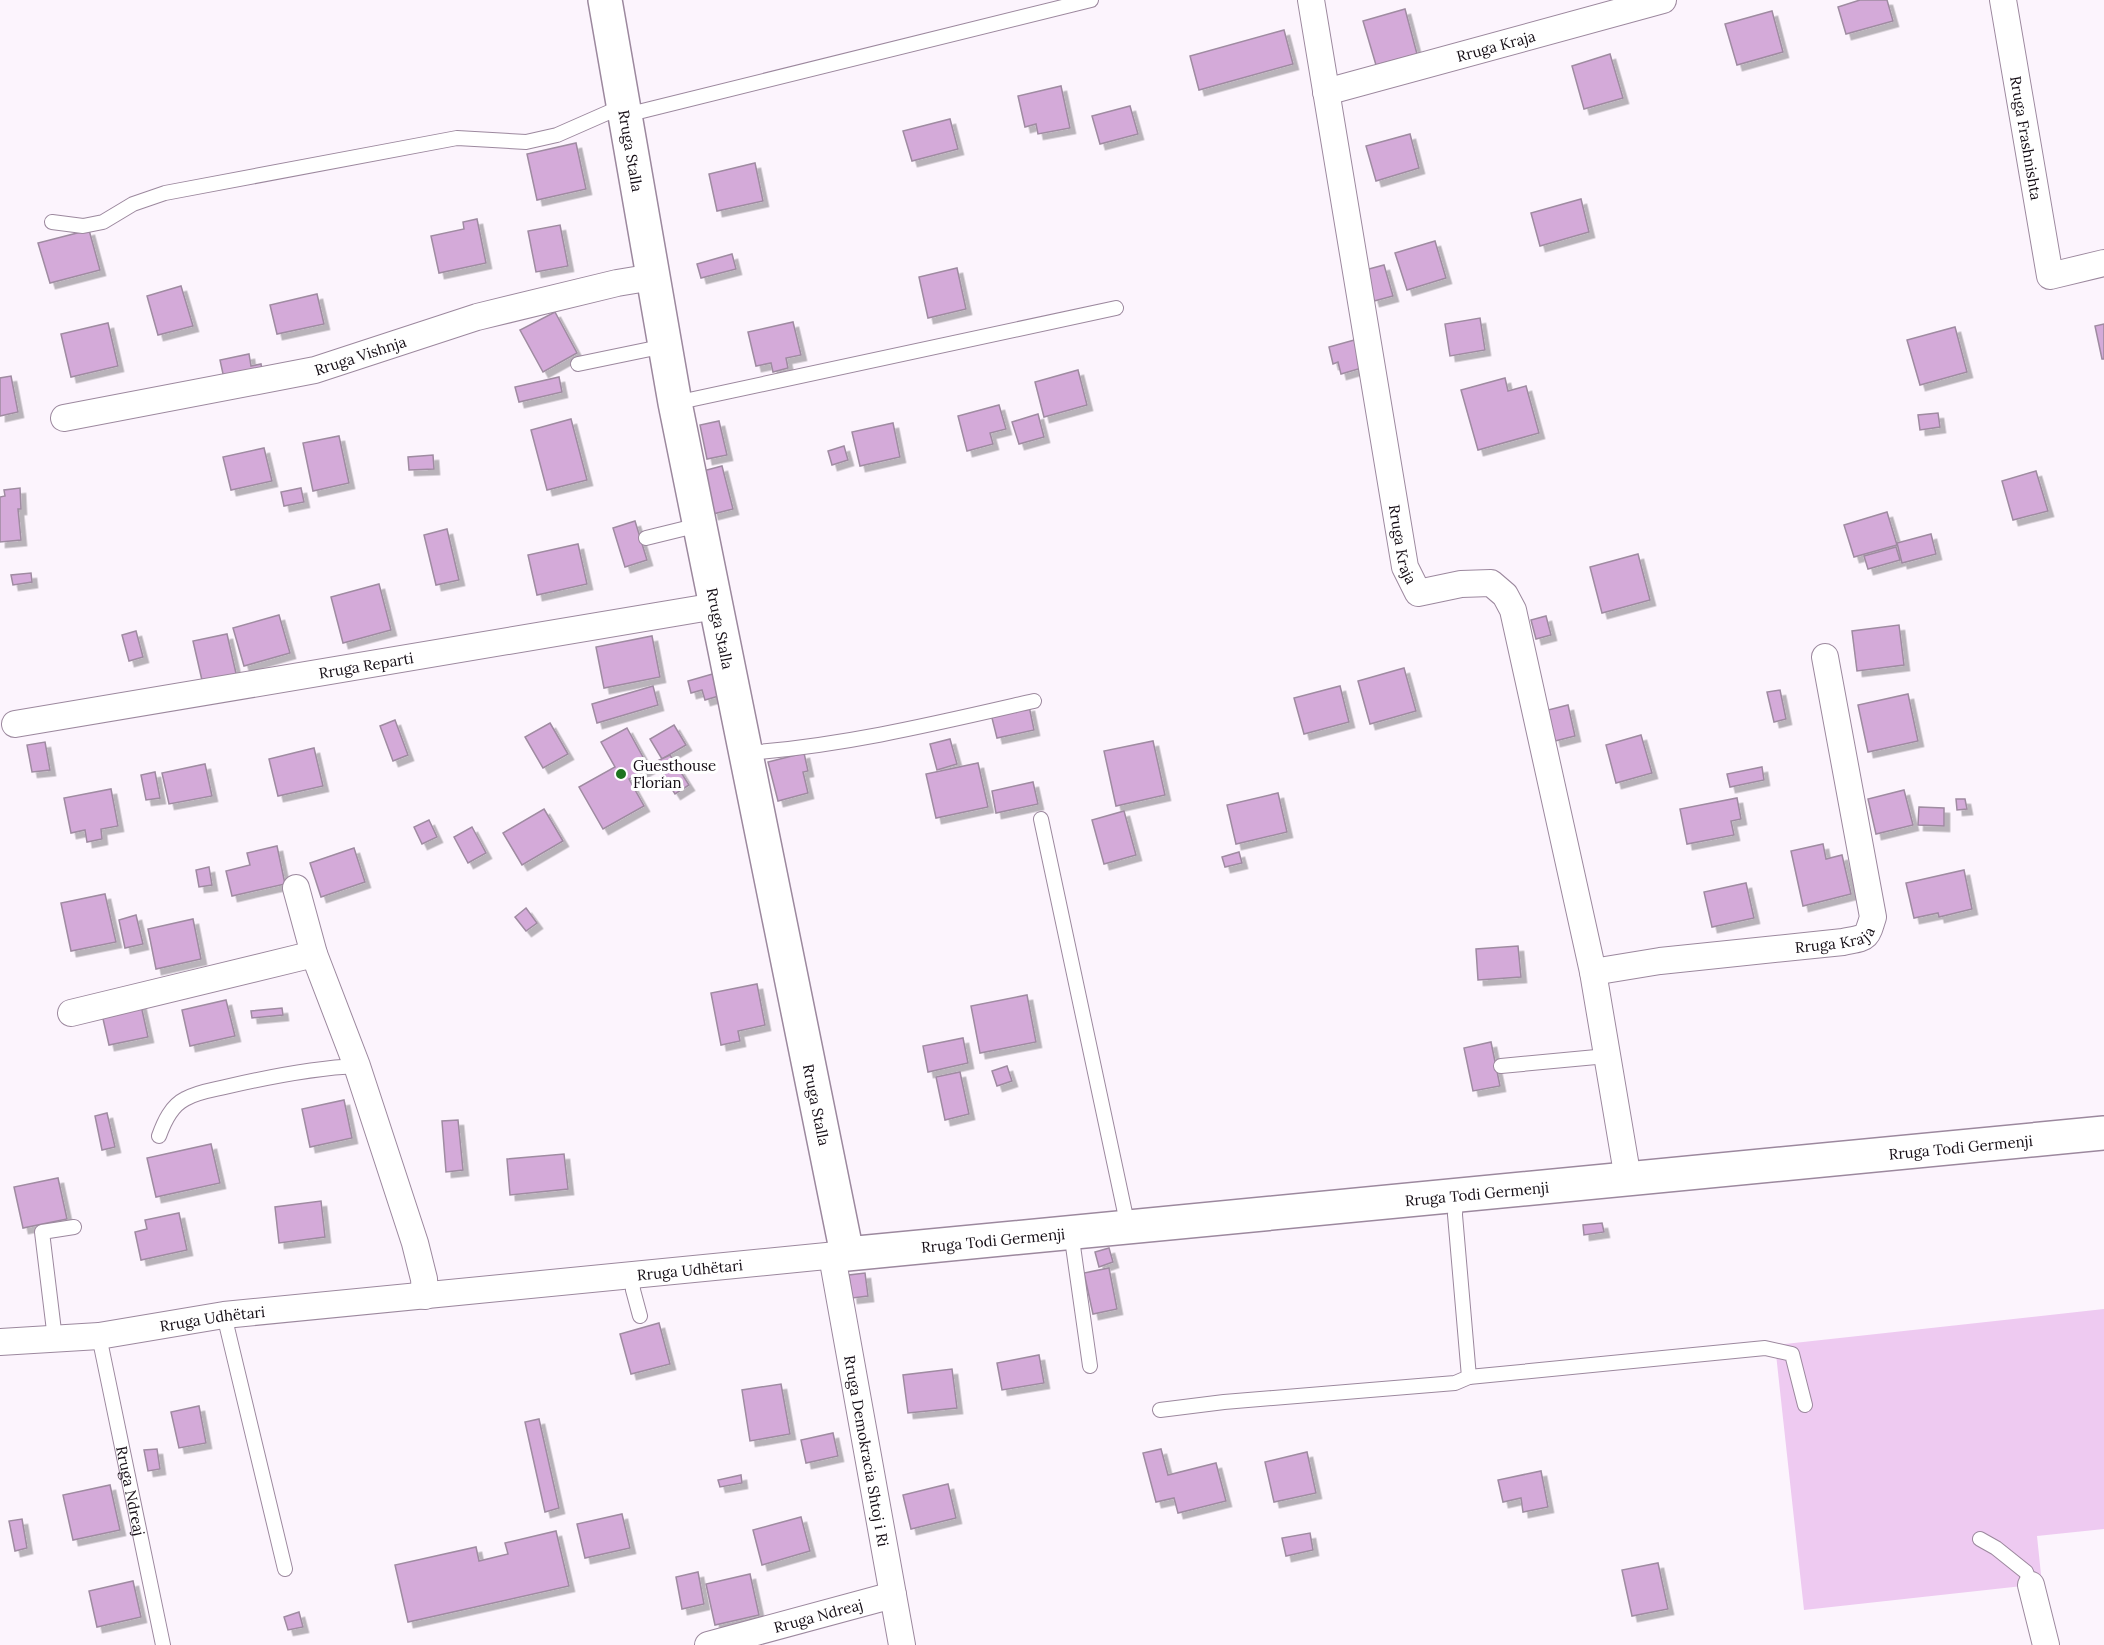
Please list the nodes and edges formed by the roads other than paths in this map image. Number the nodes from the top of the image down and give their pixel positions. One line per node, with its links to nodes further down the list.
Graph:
1 (605, 0): 7 (street, Rruga Stalla)
2 (1090, 0): 7 (lane)
3 (1311, 0): 6 (street, Rruga Kraja)
4 (1663, 0): 6 (street, Rruga Kraja)
5 (2003, 0): 9 (street, Rruga Frashnishta)
6 (1326, 92): 26 (street, Rruga Kraja)
7 (624, 111): 8 (lane); 10 (street, Rruga Stalla)
8 (52, 222)
9 (2104, 263)
10 (653, 277): 12 (street, Rruga Stalla); 15 (street, Rruga Vishnja)
11 (1116, 308): 14 (lane)
12 (665, 346): 13 (lane); 14 (street, Rruga Stalla)
13 (578, 364)
14 (675, 403): 16 (street, Rruga Stalla)
15 (64, 418)
16 (700, 525): 17 (lane); 18 (street, Rruga Stalla)
17 (646, 538)
18 (716, 606): 21 (street, Rruga Reparti); 22 (street, Rruga Stalla)
19 (1825, 657): 26 (street, Rruga Kraja)
20 (1034, 701): 22 (lane)
21 (15, 724)
22 (745, 753): 38 (street, Rruga Stalla)
23 (1041, 819): 36 (lane)
24 (296, 888): 25 (street)
25 (314, 954): 27 (street); 29 (street)
26 (1593, 972): 28 (street, Rruga Kraja)
27 (71, 1013)
28 (1607, 1056): 30 (lane); 33 (street, Rruga Kraja)
29 (357, 1066): 32 (lane); 40 (street)
30 (1501, 1066)
31 (2104, 1133): 33 (street, Rruga Todi Germenji)
32 (159, 1136)
33 (1628, 1179): 34 (street, Rruga Todi Germenji)
34 (1456, 1196): 36 (street, Rruga Todi Germenji); 47 (lane)
35 (74, 1227): 44 (lane)
36 (1128, 1227): 37 (street, Rruga Todi Germenji)
37 (1071, 1232): 38 (street, Rruga Todi Germenji); 46 (lane)
38 (840, 1255): 39 (street, Rruga Udhëtari); 53 (street, Rruga Demokracia Shtoj i Ri)
39 (632, 1275): 40 (street, Rruga Udhëtari); 42 (lane)
40 (425, 1296): 41 (street, Rruga Udhëtari)
41 (224, 1315): 43 (street, Rruga Udhëtari); 51 (lane)
42 (640, 1316)
43 (99, 1336): 44 (street, Rruga Udhëtari); 54 (lane, Rruga Ndreaj)
44 (55, 1339): 45 (street, Rruga Udhëtari)
45 (0, 1342)
46 (1090, 1366)
47 (1469, 1377): 48 (lane); 49 (lane)
48 (1805, 1406)
49 (1160, 1410)
50 (1980, 1539): 52 (lane)
51 (285, 1569)
52 (2031, 1585): 57 (street)
53 (893, 1594): 55 (street, Rruga Ndreaj); 56 (street, Rruga Demokracia Shtoj i Ri)
54 (163, 1645)
55 (708, 1645)
56 (902, 1645)
57 (2046, 1645)

